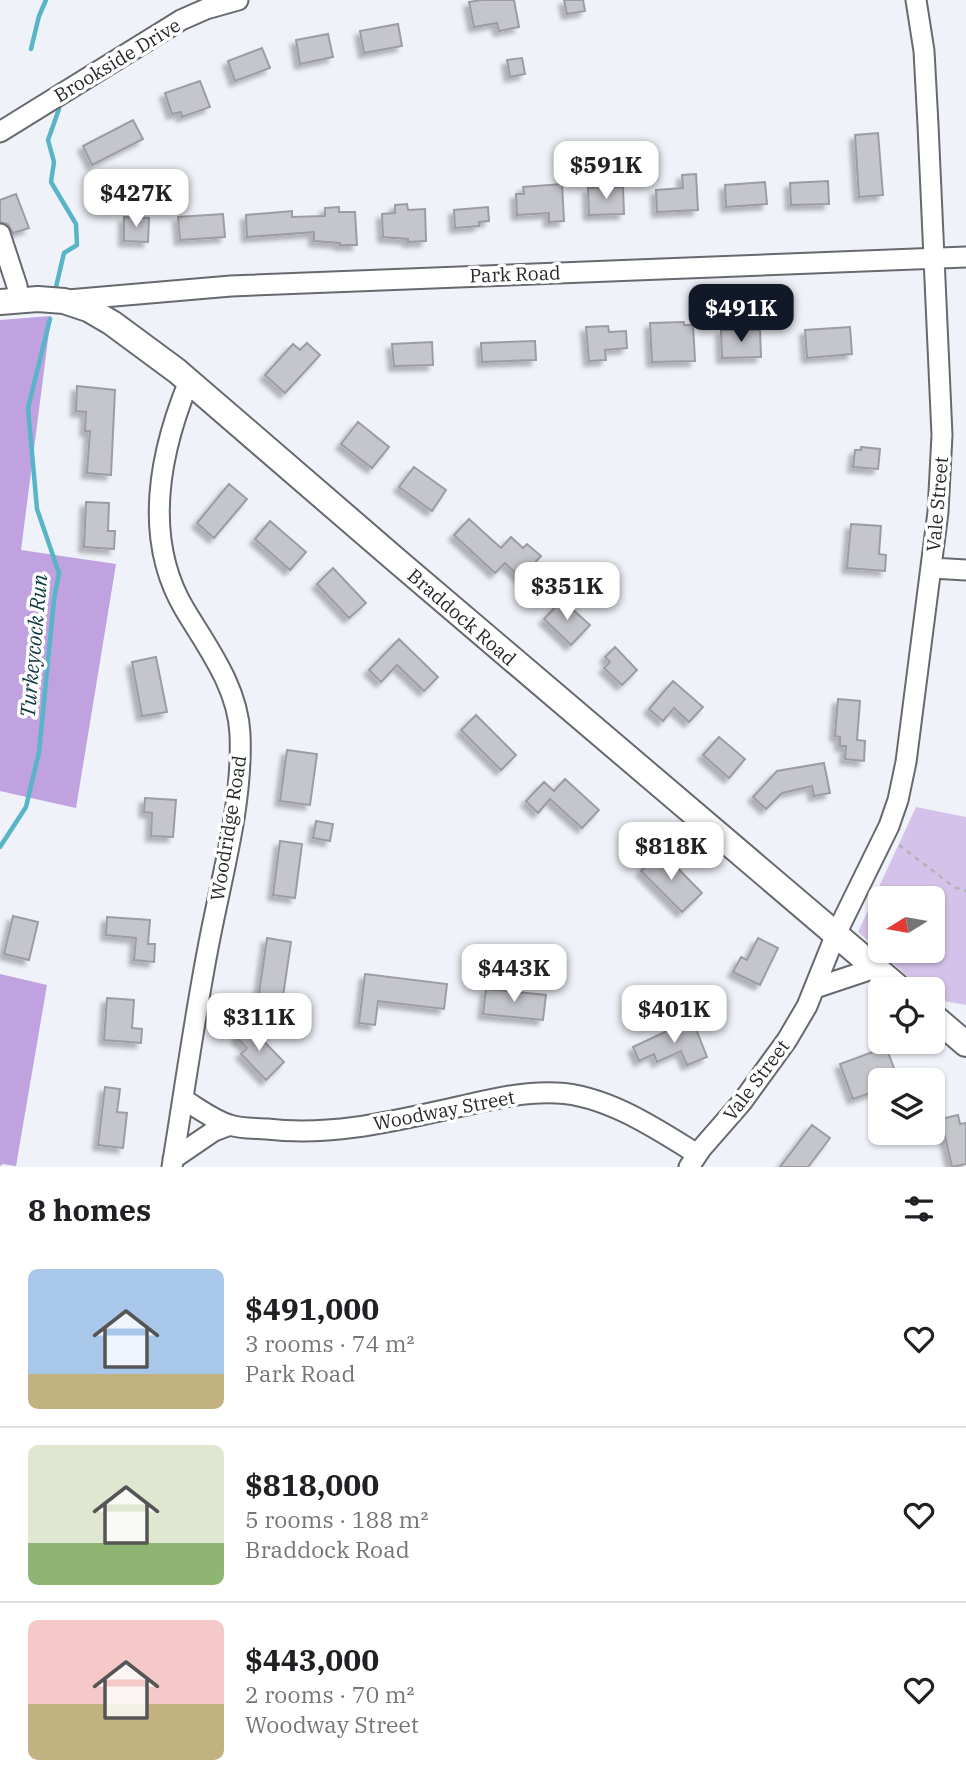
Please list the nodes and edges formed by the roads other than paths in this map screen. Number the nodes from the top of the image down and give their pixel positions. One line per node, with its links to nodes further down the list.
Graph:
1 (238, 0): 3 (street, Brookside Drive)
2 (915, 0): 6 (street, Vale Street)
3 (0, 132)
4 (0, 234): 8 (street)
5 (966, 257): 6 (street, Park Road)
6 (933, 259): 7 (street, Park Road); 10 (street, Vale Street)
7 (64, 300): 8 (main road, Braddock Road); 9 (main road, Braddock Road)
8 (10, 301)
9 (188, 381): 12 (main road, Braddock Road); 18 (street, Woodridge Road)
10 (932, 568): 11 (street); 12 (street, Vale Street)
11 (966, 570)
12 (836, 934): 13 (main road, Braddock Road); 15 (street, Vale Street)
13 (875, 968): 14 (main road, Braddock Road); 15 (street)
14 (886, 977)
15 (814, 988): 20 (street, Vale Street)
16 (947, 1021): 17 (main road)
17 (966, 1044)
18 (183, 1099): 19 (street, Woodway Street); 21 (street, Woodridge Road)
19 (230, 1125): 20 (street, Woodway Street); 21 (street)
20 (693, 1161)
21 (173, 1163)

